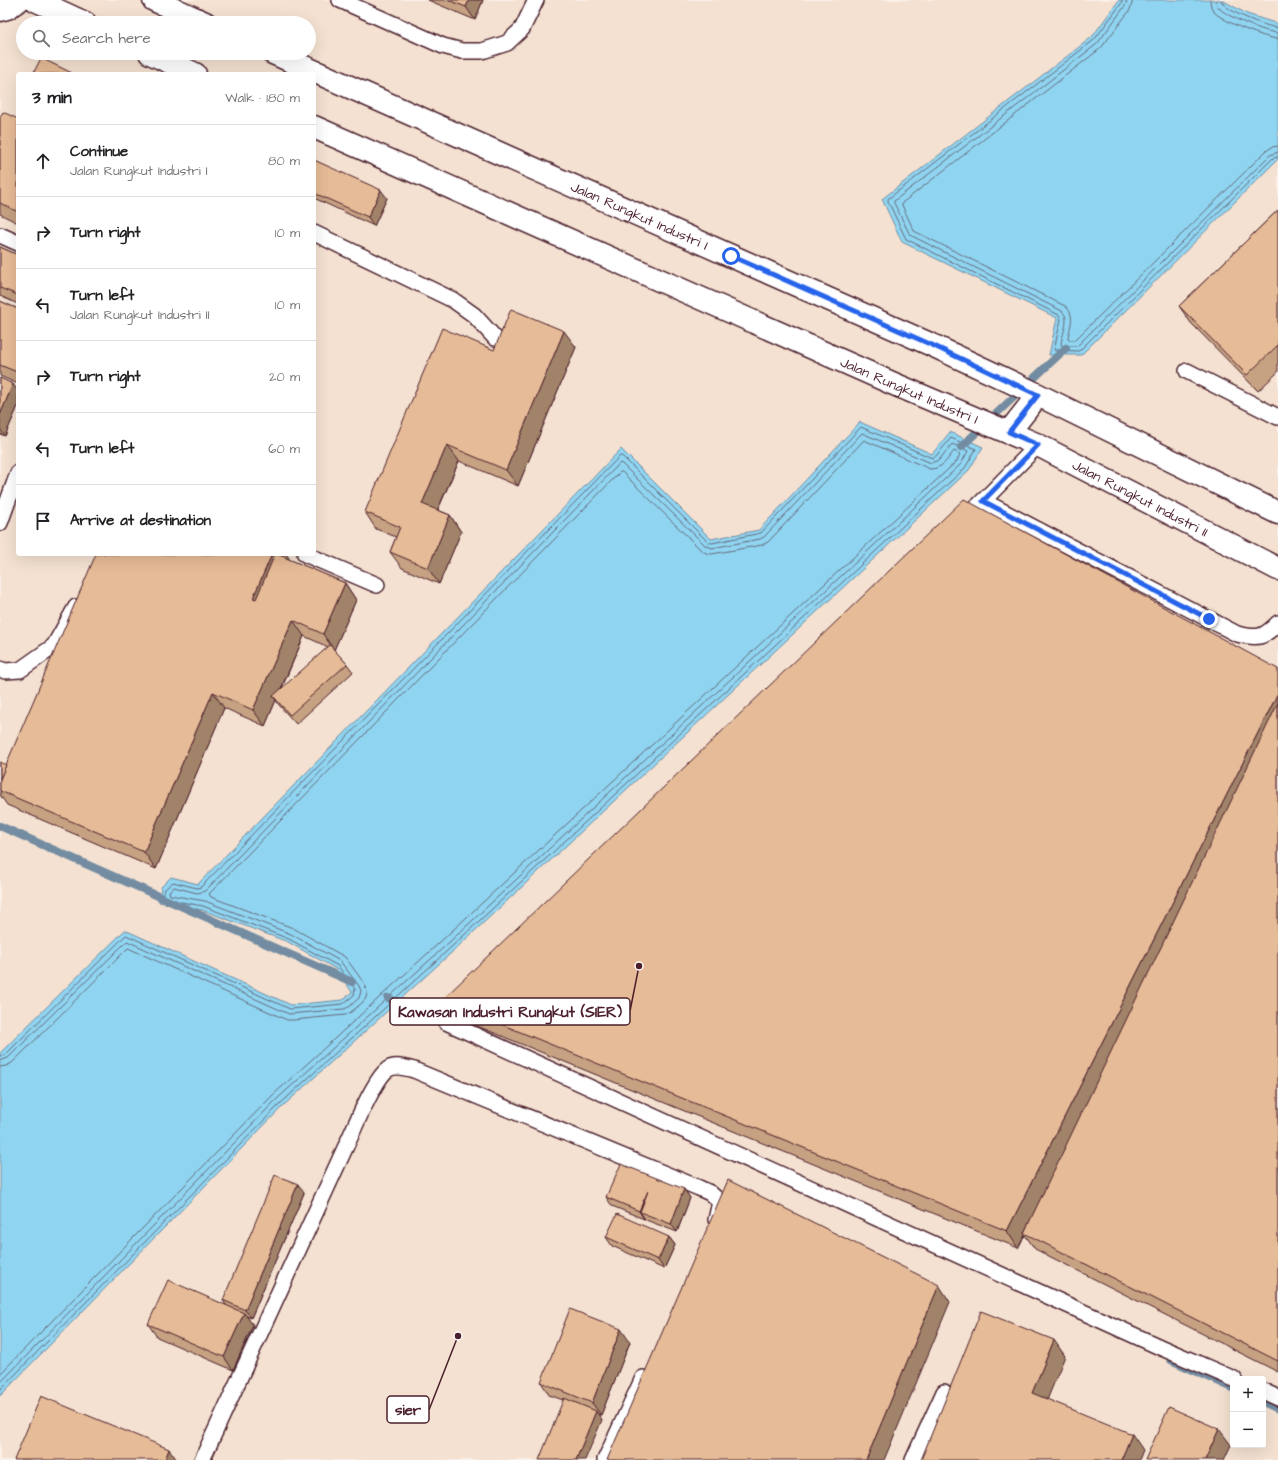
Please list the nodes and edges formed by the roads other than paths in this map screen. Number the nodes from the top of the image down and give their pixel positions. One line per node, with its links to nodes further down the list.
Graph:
1 (19, 0): 6 (street)
2 (35, 0): 7 (street)
3 (154, 0): 8 (street)
4 (340, 0): 5 (lane)
5 (536, 0)
6 (0, 10)
7 (70, 16)
8 (189, 16)
9 (165, 60): 11 (street)
10 (289, 60): 12 (street, Jalan Rungkut Industri I)
11 (192, 72)
12 (316, 72)
13 (316, 72): 20 (street, Jalan Rungkut Industri I)
14 (316, 128): 22 (street, Jalan Rungkut Industri I)
15 (316, 234): 18 (lane)
16 (0, 235): 17 (lane)
17 (16, 242)
18 (495, 338)
19 (1187, 371): 21 (lane)
20 (1033, 392): 22 (street); 26 (street)
21 (1278, 417)
22 (1005, 430): 23 (street, Jalan Rungkut Industri II)
23 (1038, 445): 25 (lane); 30 (street, Jalan Rungkut Industri II)
24 (16, 478): 27 (lane)
25 (983, 501): 28 (lane); 33 (lane)
26 (1278, 513)
27 (1, 519)
28 (954, 528)
29 (310, 556): 31 (lane)
30 (1278, 569)
31 (377, 585)
32 (82, 595): 34 (lane)
33 (1278, 623)
34 (0, 669)
35 (472, 987): 38 (lane)
36 (712, 1230): 42 (lane)
37 (648, 1366): 43 (lane)
38 (1230, 1377)
39 (944, 1392): 44 (lane)
40 (1266, 1392): 41 (lane)
41 (1278, 1398)
42 (202, 1460)
43 (605, 1460)
44 (913, 1460)

